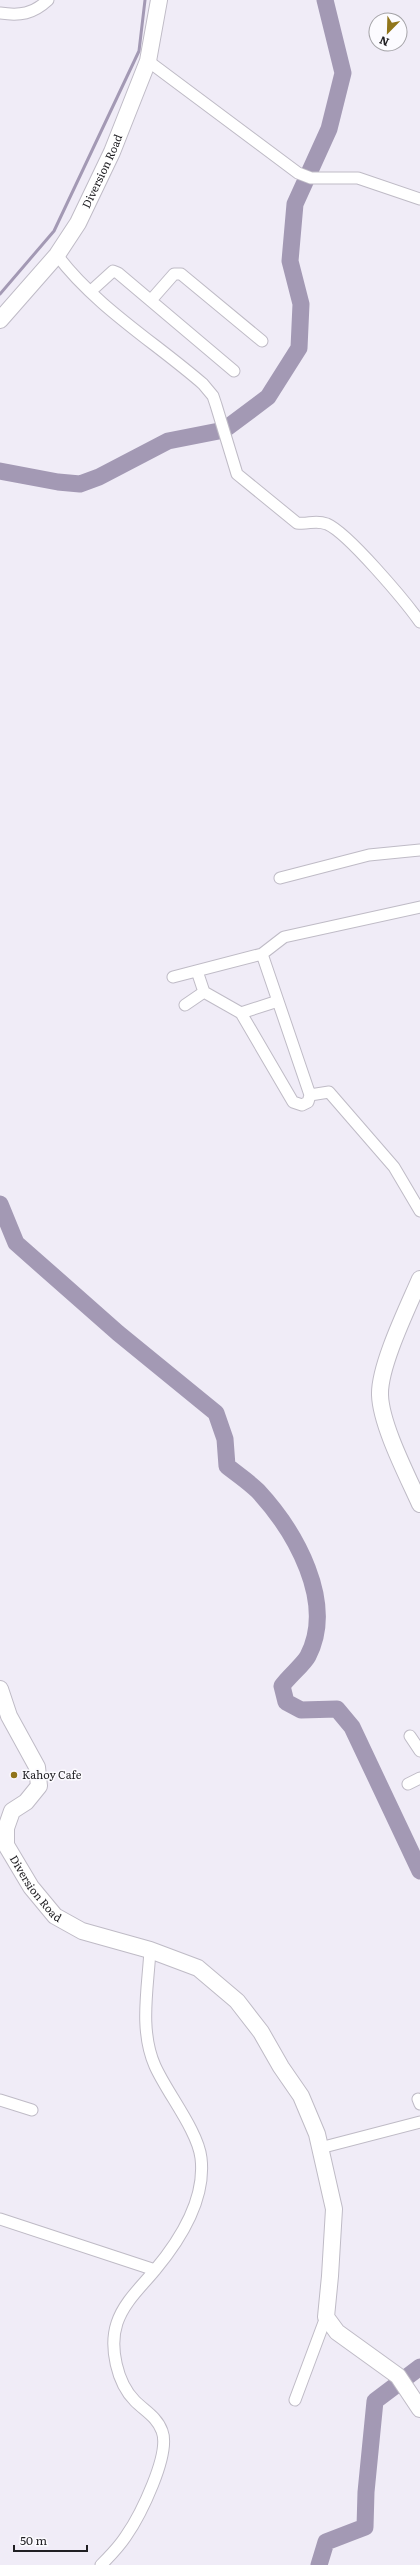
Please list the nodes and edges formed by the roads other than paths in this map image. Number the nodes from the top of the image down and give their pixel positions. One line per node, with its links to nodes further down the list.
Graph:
1 (48, 0): 3 (street)
2 (159, 0): 4 (street, Diversion Road)
3 (0, 13)
4 (148, 61): 5 (street); 6 (street, Diversion Road)
5 (420, 199)
6 (57, 256): 7 (street); 9 (street, Diversion Road)
7 (91, 291): 8 (street); 12 (street)
8 (152, 299): 10 (street); 11 (street)
9 (0, 320)
10 (262, 342)
11 (234, 371)
12 (420, 622)
13 (420, 850): 14 (street)
14 (280, 878)
15 (420, 906): 16 (street)
16 (262, 954): 17 (street); 20 (street)
17 (197, 971): 18 (street); 19 (street)
18 (173, 977)
19 (204, 992): 21 (street); 22 (street)
20 (278, 1001): 22 (street); 23 (street)
21 (185, 1005)
22 (241, 1013): 23 (street)
23 (310, 1095): 24 (street)
24 (420, 1211)
25 (420, 1279): 26 (street)
26 (420, 1504)
27 (0, 1689): 30 (street, Diversion Road)
28 (420, 1778): 29 (street)
29 (408, 1784)
30 (3, 1845): 31 (street, Diversion Road)
31 (150, 1950): 35 (street, Diversion Road); 37 (street)
32 (0, 2100): 33 (street)
33 (32, 2110)
34 (420, 2122): 35 (street)
35 (320, 2148): 38 (street, Diversion Road)
36 (0, 2219): 37 (street)
37 (155, 2270): 41 (street)
38 (326, 2317): 39 (street); 40 (street)
39 (295, 2400)
40 (420, 2409)
41 (101, 2565)

